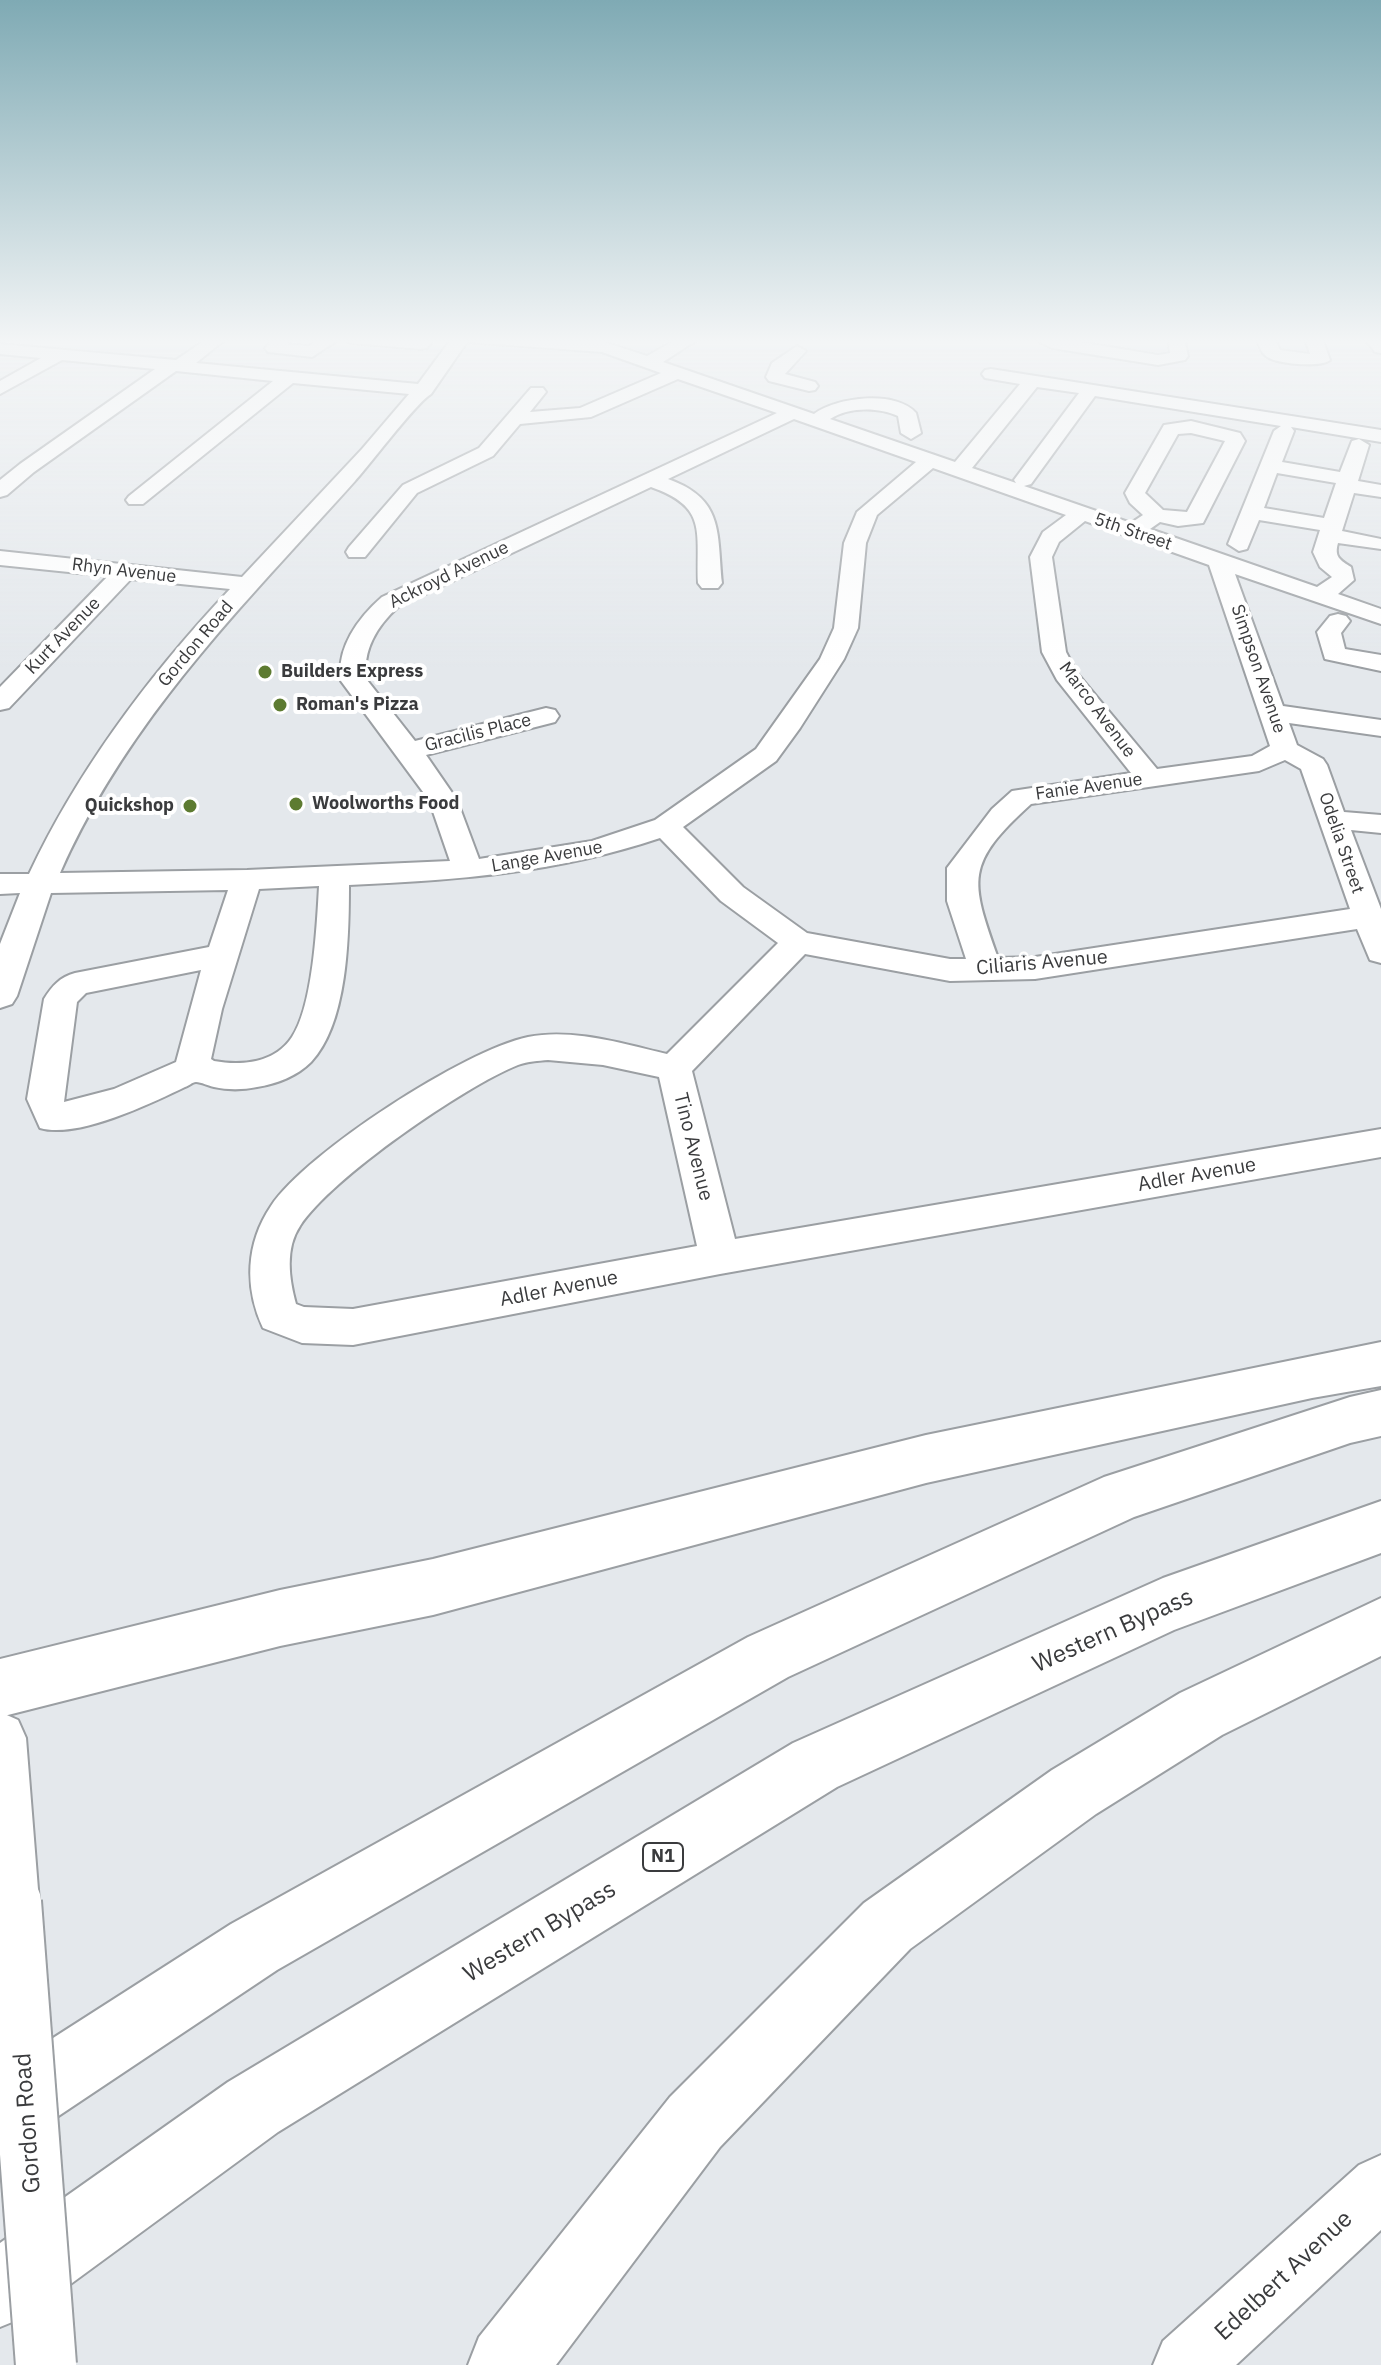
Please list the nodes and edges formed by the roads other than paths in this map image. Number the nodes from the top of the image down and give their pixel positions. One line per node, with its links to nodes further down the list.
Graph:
1 (56, 448): 18 (street)
2 (200, 448): 20 (street)
3 (355, 448): 32 (street, Gordon Road)
4 (489, 448): 28 (street)
5 (719, 448): 16 (street, Ackroyd Avenue)
6 (893, 448): 12 (street, 5th Street)
7 (982, 448): 15 (street)
8 (1042, 448): 17 (street)
9 (1160, 448): 23 (street)
10 (1231, 448): 23 (street)
11 (1277, 448): 13 (street)
12 (929, 461): 15 (street, 5th Street); 47 (street, Lange Avenue)
13 (1270, 466): 14 (street); 21 (street)
14 (1355, 467): 19 (street); 24 (street)
15 (959, 471): 22 (street, 5th Street)
16 (650, 480): 33 (street); 42 (street, Ackroyd Avenue)
17 (1024, 480)
18 (0, 491)
19 (1381, 491)
20 (136, 500)
21 (1252, 512): 24 (street); 26 (street)
22 (1081, 514): 25 (street, 5th Street); 44 (street, Marco Avenue)
23 (1156, 515): 25 (street)
24 (1339, 521): 27 (street); 34 (street)
25 (1134, 531): 30 (street, 5th Street)
26 (1239, 544)
27 (1376, 544)
28 (357, 552)
29 (0, 558): 31 (street, Rhyn Avenue)
30 (1220, 563): 34 (street, 5th Street); 39 (street, Simpson Avenue)
31 (126, 571): 32 (street, Rhyn Avenue); 38 (street, Kurt Avenue)
32 (236, 583): 51 (street, Gordon Road)
33 (710, 583)
34 (1320, 596): 35 (street, 5th Street)
35 (1381, 617)
36 (1338, 621): 37 (street)
37 (1381, 663)
38 (0, 702)
39 (1274, 713): 41 (street); 43 (street, Simpson Avenue)
40 (546, 716): 42 (street, Gracilis Place)
41 (1381, 728)
42 (409, 751): 48 (street, Ackroyd Avenue)
43 (1272, 756): 44 (street, Fanie Avenue); 45 (street, Odelia Street)
44 (1149, 778): 56 (street, Fanie Avenue)
45 (1336, 820): 46 (street); 52 (street, Odelia Street)
46 (1381, 824)
47 (665, 826): 48 (street, Lange Avenue); 53 (street, Ciliaris Avenue)
48 (468, 870): 49 (street, Lange Avenue)
49 (334, 878): 50 (street, Lange Avenue); 58 (street)
50 (247, 880): 51 (street, Lange Avenue); 55 (street)
51 (13, 890): 57 (street, Gordon Road)
52 (1366, 917): 54 (street, Odelia Street); 56 (street, Ciliaris Avenue)
53 (798, 942): 56 (street, Ciliaris Avenue); 59 (street, Tino Avenue)
54 (1381, 952)
55 (222, 955): 58 (street); 58 (street)
56 (986, 971)
57 (0, 996)
58 (196, 1067)
59 (674, 1068): 61 (street, Tino Avenue); 61 (street, Adler Avenue)
60 (1381, 1143): 61 (street, Adler Avenue)
61 (720, 1258)
62 (1381, 1364): 66 (highway)
63 (1381, 1413): 68 (highway)
64 (1381, 1527): 70 (highway, Western Bypass / N1)
65 (1381, 1626): 72 (highway)
66 (0, 1688)
67 (0, 1738): 71 (street, Gordon Road, bridge)
68 (0, 2113)
69 (1381, 2187): 73 (street, Edelbert Avenue)
70 (0, 2289)
71 (46, 2365)
72 (507, 2365)
73 (1187, 2365)

